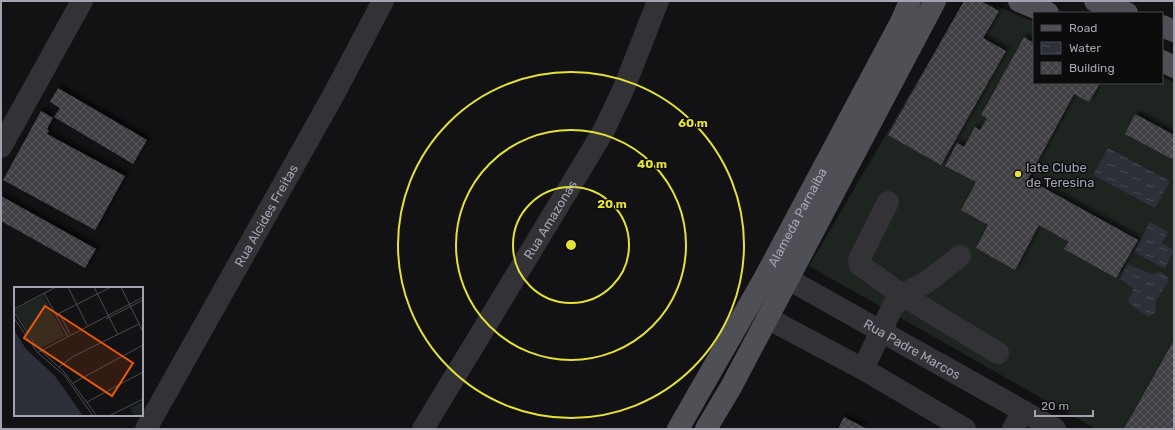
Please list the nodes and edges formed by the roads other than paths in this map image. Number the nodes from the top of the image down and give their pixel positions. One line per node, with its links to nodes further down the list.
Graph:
1 (82, 1): 12 (street)
2 (383, 1): 22 (street, Rua Alcides Freitas)
3 (658, 1): 23 (street, Rua Amazonas)
4 (910, 1): 15 (main road, Alameda Parnaiba)
5 (935, 1): 15 (main road, Alameda Parnaiba)
6 (1019, 1): 8 (main road)
7 (1095, 1): 9 (main road)
8 (1046, 12)
9 (1124, 12)
10 (1163, 62): 11 (main road)
11 (1174, 67)
12 (1, 147)
13 (888, 202): 16 (street)
14 (960, 256): 16 (street)
15 (778, 274): 17 (main road, Alameda Parnaiba); 18 (street, Rua Padre Marcos); 24 (main road, Alameda Parnaiba)
16 (902, 295): 18 (street); 19 (street)
17 (767, 318): 20 (street); 25 (main road, Alameda Parnaiba)
18 (882, 332): 20 (street); 21 (street, Rua Padre Marcos)
19 (998, 353)
20 (863, 369): 26 (street)
21 (1018, 420): 27 (street, Rua Padre Marcos)
22 (146, 429)
23 (423, 429)
24 (678, 429)
25 (706, 429)
26 (965, 429)
27 (1055, 429)

